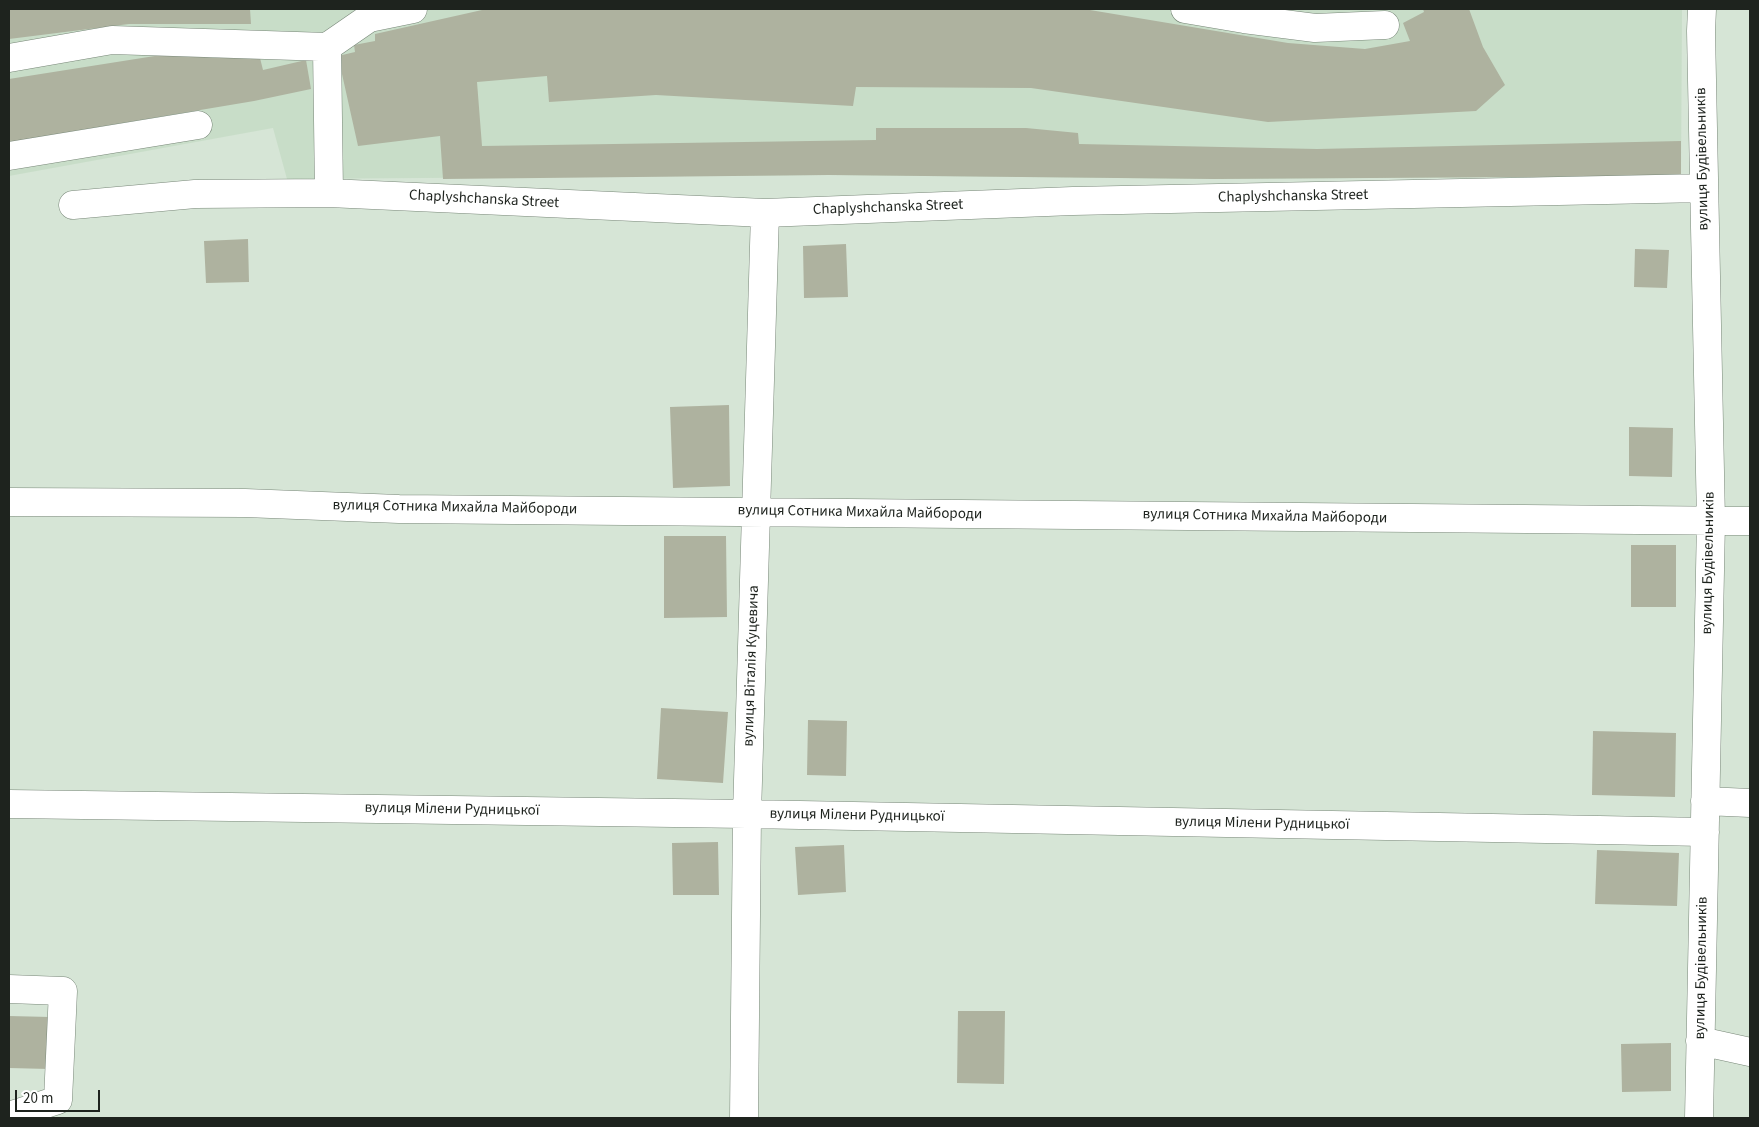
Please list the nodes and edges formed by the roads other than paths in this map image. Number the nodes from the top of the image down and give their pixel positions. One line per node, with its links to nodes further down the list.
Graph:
1 (413, 9): 5 (street)
2 (1185, 9): 4 (street)
3 (1702, 9): 9 (street, вулиця Будівельників)
4 (1385, 25)
5 (327, 47): 6 (street); 10 (street)
6 (9, 58)
7 (198, 125): 8 (street)
8 (9, 156)
9 (1704, 188): 12 (street, Chaplyshchanska Street); 15 (street, вулиця Будівельників)
10 (329, 193): 11 (street, Chaplyshchanska Street); 12 (street, Chaplyshchanska Street)
11 (73, 205)
12 (765, 213): 14 (street, вулиця Віталія Куцевича)
13 (9, 502): 14 (street, вулиця Сотника Михайла Майбороди)
14 (756, 512): 15 (street, вулиця Сотника Михайла Майбороди); 20 (street, вулиця Віталія Куцевича)
15 (1711, 521): 16 (street, вулиця Сотника Михайла Майбороди); 17 (street, вулиця Будівельників)
16 (1750, 521)
17 (1705, 801): 18 (street); 21 (street, вулиця Будівельників)
18 (1750, 803)
19 (9, 804): 20 (street, вулиця Мілени Рудницької)
20 (747, 814): 21 (street, вулиця Мілени Рудницької); 26 (street, вулиця Віталія Куцевича)
21 (1705, 832): 23 (street, вулиця Будівельників)
22 (9, 989): 25 (street)
23 (1700, 1041): 24 (street); 27 (street, вулиця Будівельників)
24 (1750, 1052)
25 (15, 1118)
26 (744, 1118)
27 (1699, 1118)

